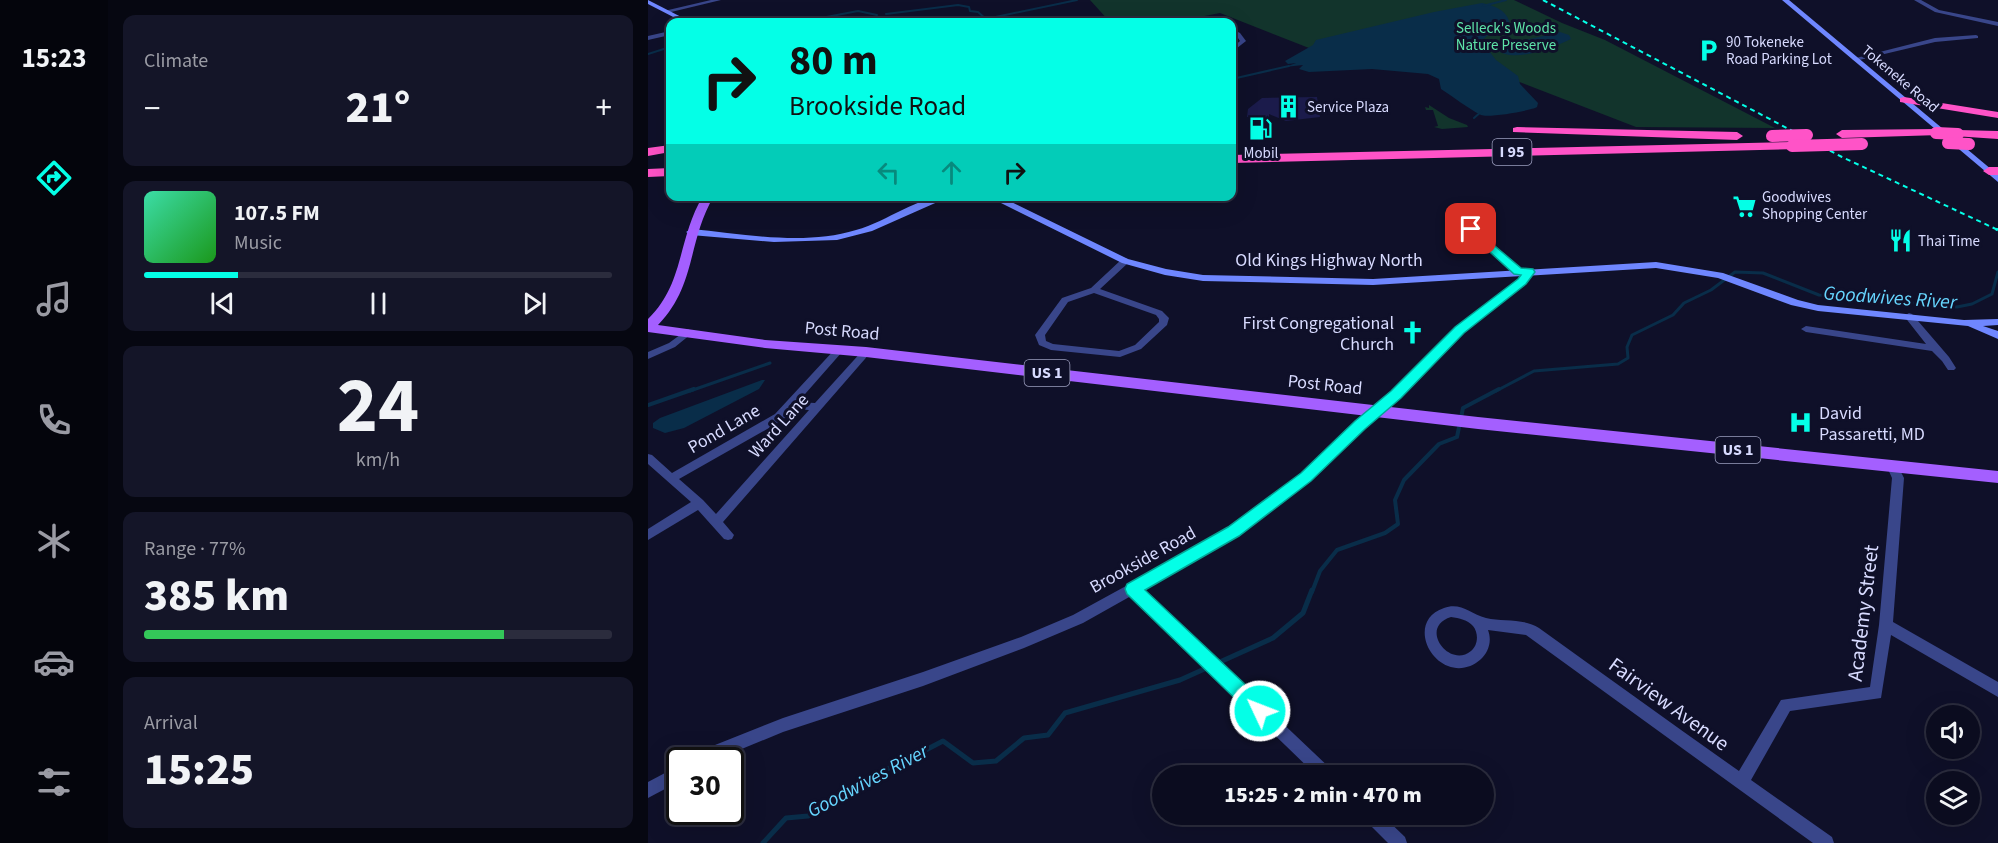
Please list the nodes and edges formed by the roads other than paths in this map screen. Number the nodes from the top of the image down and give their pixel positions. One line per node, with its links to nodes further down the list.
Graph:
1 (718, 0): 5 (street)
2 (1785, 0): 13 (street, Tokeneke Road)
3 (1917, 0): 7 (street)
4 (648, 2): 5 (street)
5 (667, 11): 6 (street)
6 (680, 18)
7 (1998, 24)
8 (1236, 33): 12 (street)
9 (666, 34): 11 (street)
10 (1976, 37): 13 (street)
11 (648, 38)
12 (1236, 47)
13 (1856, 59): 14 (street, Tokeneke Road)
14 (1905, 100): 15 (highway); 28 (street, Tokeneke Road)
15 (1998, 115)
16 (1517, 130): 18 (highway)
17 (1998, 135): 18 (highway, I 95, bridge)
18 (1768, 136): 20 (highway, I 95)
19 (1998, 145): 23 (highway, I 95, bridge)
20 (1236, 148)
21 (666, 150): 22 (highway)
22 (648, 152)
23 (1236, 159)
24 (648, 162): 25 (highway)
25 (666, 162)
26 (666, 172): 27 (highway)
27 (648, 173)
28 (1995, 174)
29 (706, 201): 33 (main road)
30 (932, 201): 33 (street)
31 (1001, 201): 34 (street, Old Kings Highway North)
32 (1462, 219): 35 (street)
33 (691, 232): 40 (main road)
34 (1125, 261): 35 (street, Old Kings Highway North); 37 (street)
35 (1518, 272): 36 (street, Old Kings Highway North)
36 (1529, 272): 38 (street, Old Kings Highway North); 51 (street, Brookside Road)
37 (1094, 290): 37 (street)
38 (1910, 316): 42 (street, Old Kings Highway North); 44 (street)
39 (1998, 322): 42 (street, Old Kings Highway North)
40 (648, 327): 43 (main road, Post Road / US 1)
41 (1806, 328): 44 (street)
42 (1991, 330)
43 (688, 332): 45 (main road, Post Road / US 1); 47 (street)
44 (1935, 348): 48 (street)
45 (839, 350): 46 (main road, Post Road / US 1); 49 (street, Pond Lane)
46 (866, 352): 50 (street, Ward Lane); 51 (main road, Post Road / US 1)
47 (648, 356)
48 (1951, 368)
49 (790, 405): 50 (street); 55 (street, Pond Lane)
50 (818, 407): 57 (street, Ward Lane)
51 (1378, 411): 53 (main road, Post Road / US 1); 60 (street, Brookside Road)
52 (648, 458): 55 (street)
53 (1893, 466): 54 (main road, Post Road / US 1); 62 (street, Academy Street)
54 (1998, 477)
55 (672, 478): 56 (street)
56 (699, 503): 57 (street); 58 (street)
57 (717, 521): 59 (street)
58 (648, 535)
59 (728, 535)
60 (1133, 589): 64 (street, Brookside Road); 65 (street)
61 (1478, 622): 67 (street, Fairview Avenue)
62 (1886, 625): 63 (street); 67 (street, Academy Street)
63 (1998, 690)
64 (728, 747)
65 (1316, 765)
66 (666, 780): 68 (street)
67 (1741, 782): 71 (street, Fairview Avenue)
68 (648, 790)
69 (1380, 825): 70 (street)
70 (1399, 843)
71 (1827, 843)

